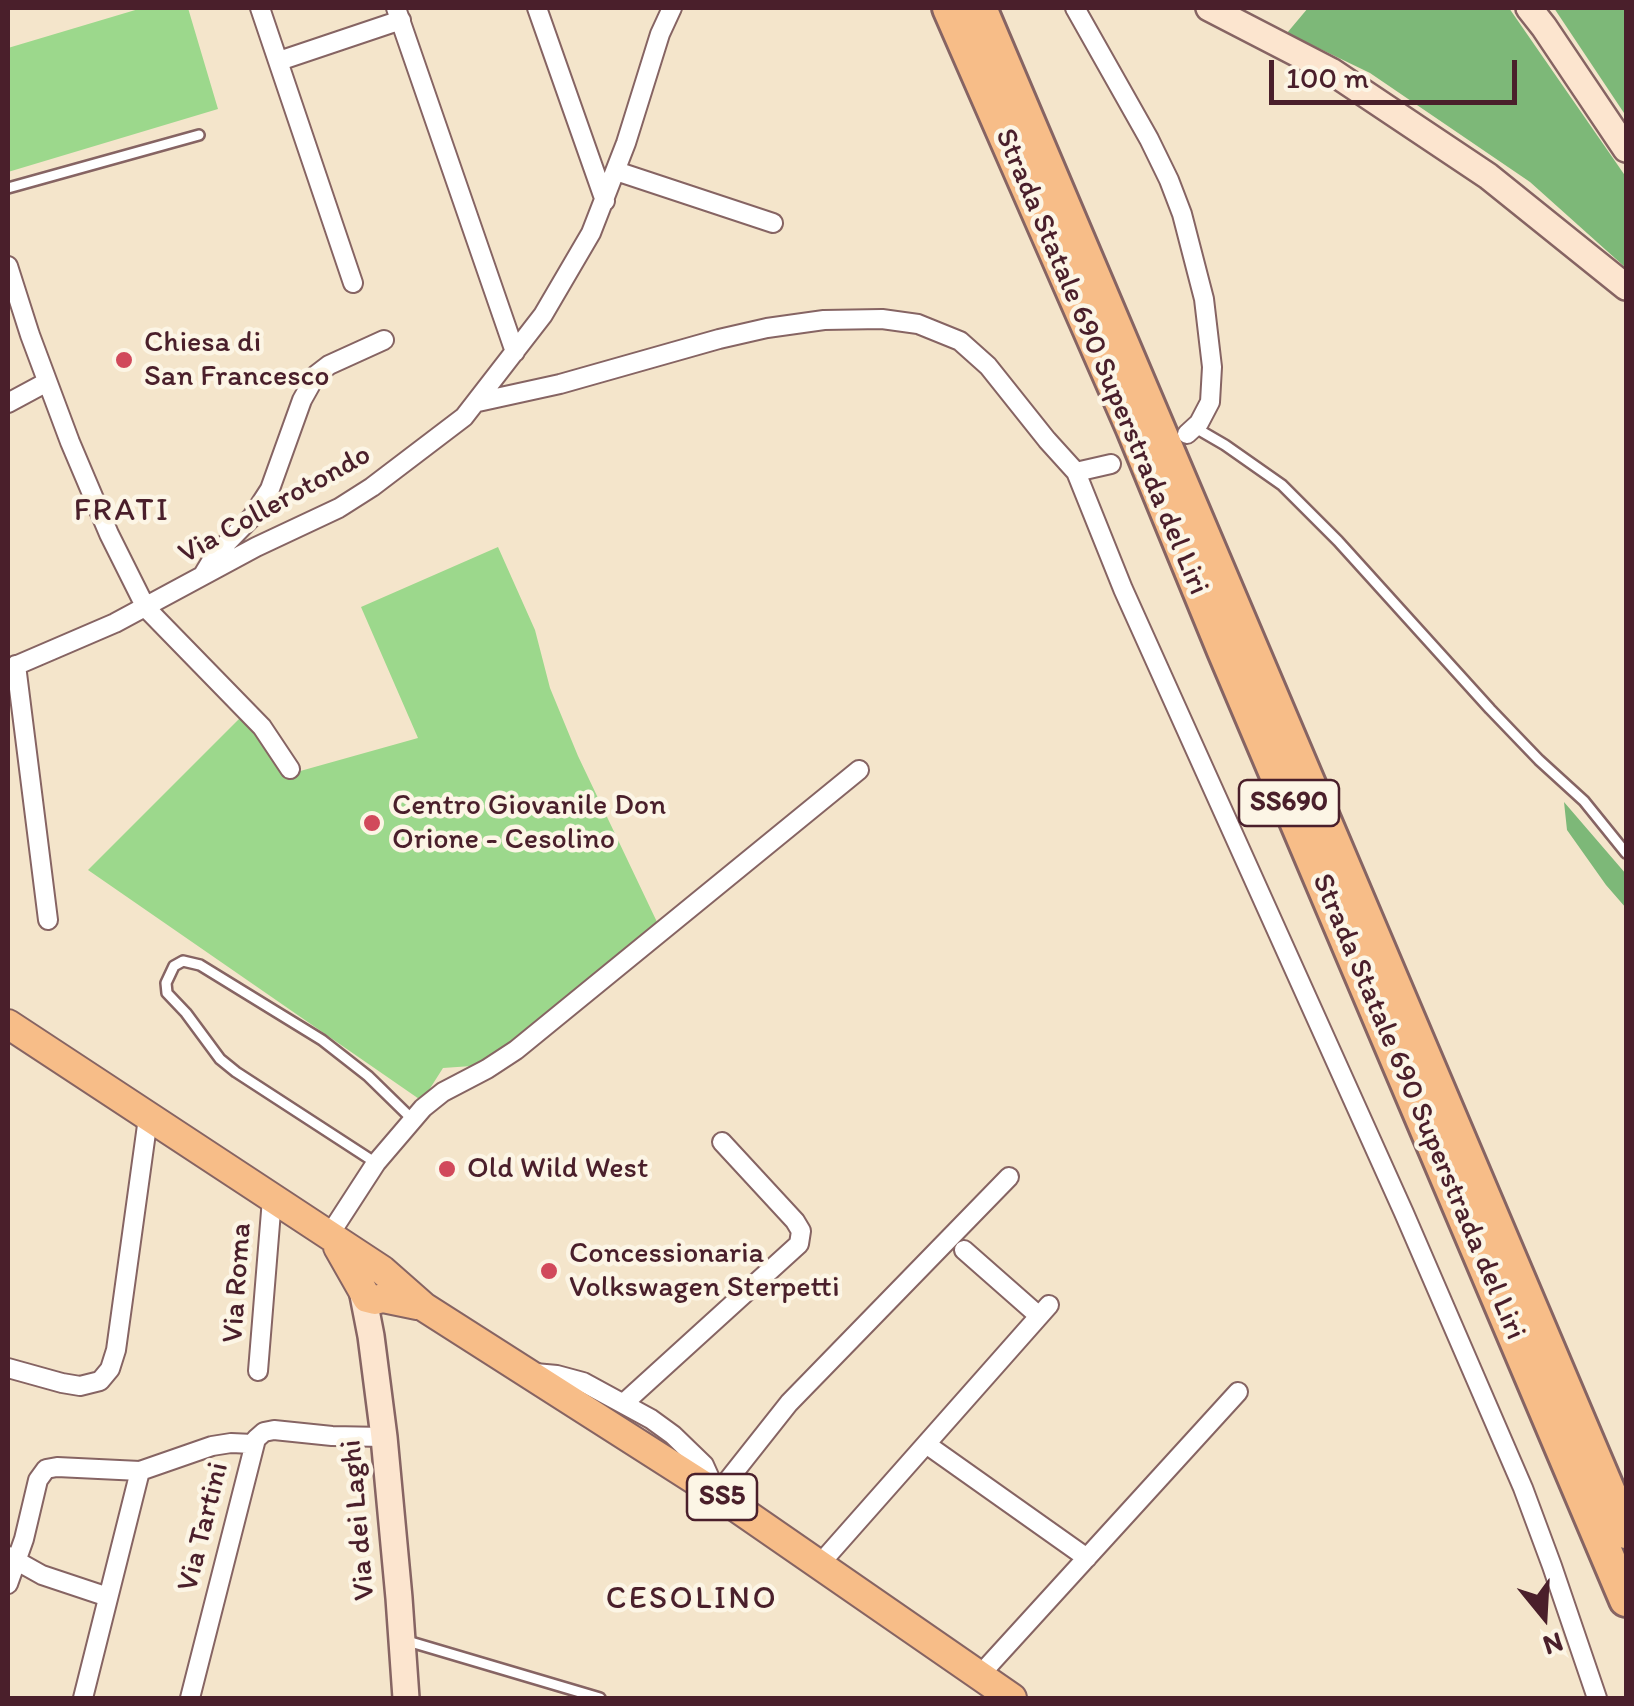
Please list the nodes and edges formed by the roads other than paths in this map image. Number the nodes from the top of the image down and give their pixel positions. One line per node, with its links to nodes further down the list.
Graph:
1 (260, 8): 10 (street)
2 (537, 8): 15 (street)
3 (672, 8): 13 (street, Via Collerotondo)
4 (950, 8): 61 (highway, Strada Statale 690 Superstrada del Liri / SS690)
5 (980, 8): 55 (highway, Strada Statale 690 Superstrada del Liri / SS690)
6 (1076, 8): 25 (street)
7 (1209, 8): 19 (main road)
8 (1529, 8): 12 (main road)
9 (399, 14): 10 (street); 21 (street)
10 (279, 61): 18 (street)
11 (199, 135): 14 (lane)
12 (1626, 148)
13 (616, 172): 15 (street, Via Collerotondo); 16 (street)
14 (8, 188)
15 (605, 201): 21 (street, Via Collerotondo)
16 (773, 223)
17 (8, 266): 22 (street)
18 (354, 283)
19 (1626, 287)
20 (384, 340): 28 (street)
21 (515, 352): 23 (street, Via Collerotondo)
22 (47, 382): 24 (street); 29 (street)
23 (478, 402): 27 (street); 28 (street, Via Collerotondo)
24 (8, 403)
25 (1190, 431): 33 (lane)
26 (1111, 464): 27 (street)
27 (1076, 472): 69 (street)
28 (202, 576): 29 (street, Via Collerotondo)
29 (146, 608): 30 (street, Via Collerotondo); 31 (street)
30 (12, 667): 34 (street)
31 (290, 769)
32 (858, 770): 37 (street)
33 (1626, 853)
34 (48, 920)
35 (8, 1024): 36 (main road, SS5)
36 (148, 1118): 41 (main road, SS5); 45 (street)
37 (412, 1120): 39 (street); 39 (lane)
38 (722, 1142): 49 (street)
39 (376, 1163): 42 (street)
40 (1009, 1177): 54 (street)
41 (272, 1199): 42 (main road, SS5); 46 (street, Via Roma)
42 (331, 1239): 44 (main road, SS5)
43 (964, 1250): 52 (street)
44 (375, 1287): 47 (main road, SS5); 50 (main road, Via dei Laghi)
45 (8, 1368)
46 (258, 1370)
47 (527, 1373): 49 (street); 54 (main road, SS5)
48 (1238, 1392): 57 (street)
49 (624, 1403): 54 (street)
50 (384, 1437): 51 (street, Via Tartini); 62 (main road, Via dei Laghi)
51 (253, 1444): 53 (street); 65 (street, Via Tartini)
52 (926, 1444): 57 (street); 58 (street)
53 (140, 1471): 56 (street); 60 (street)
54 (717, 1494): 58 (main road, SS5)
55 (1626, 1532)
56 (11, 1558): 59 (street); 60 (street)
57 (1087, 1558): 63 (street)
58 (819, 1565): 63 (main road, SS5)
59 (8, 1584)
60 (108, 1597): 64 (street)
61 (1626, 1600)
62 (402, 1639): 66 (main road, Via dei Laghi); 67 (lane)
63 (979, 1676): 68 (main road, SS5)
64 (83, 1698)
65 (190, 1698)
66 (406, 1698)
67 (600, 1698)
68 (1012, 1698)
69 (1596, 1698)

